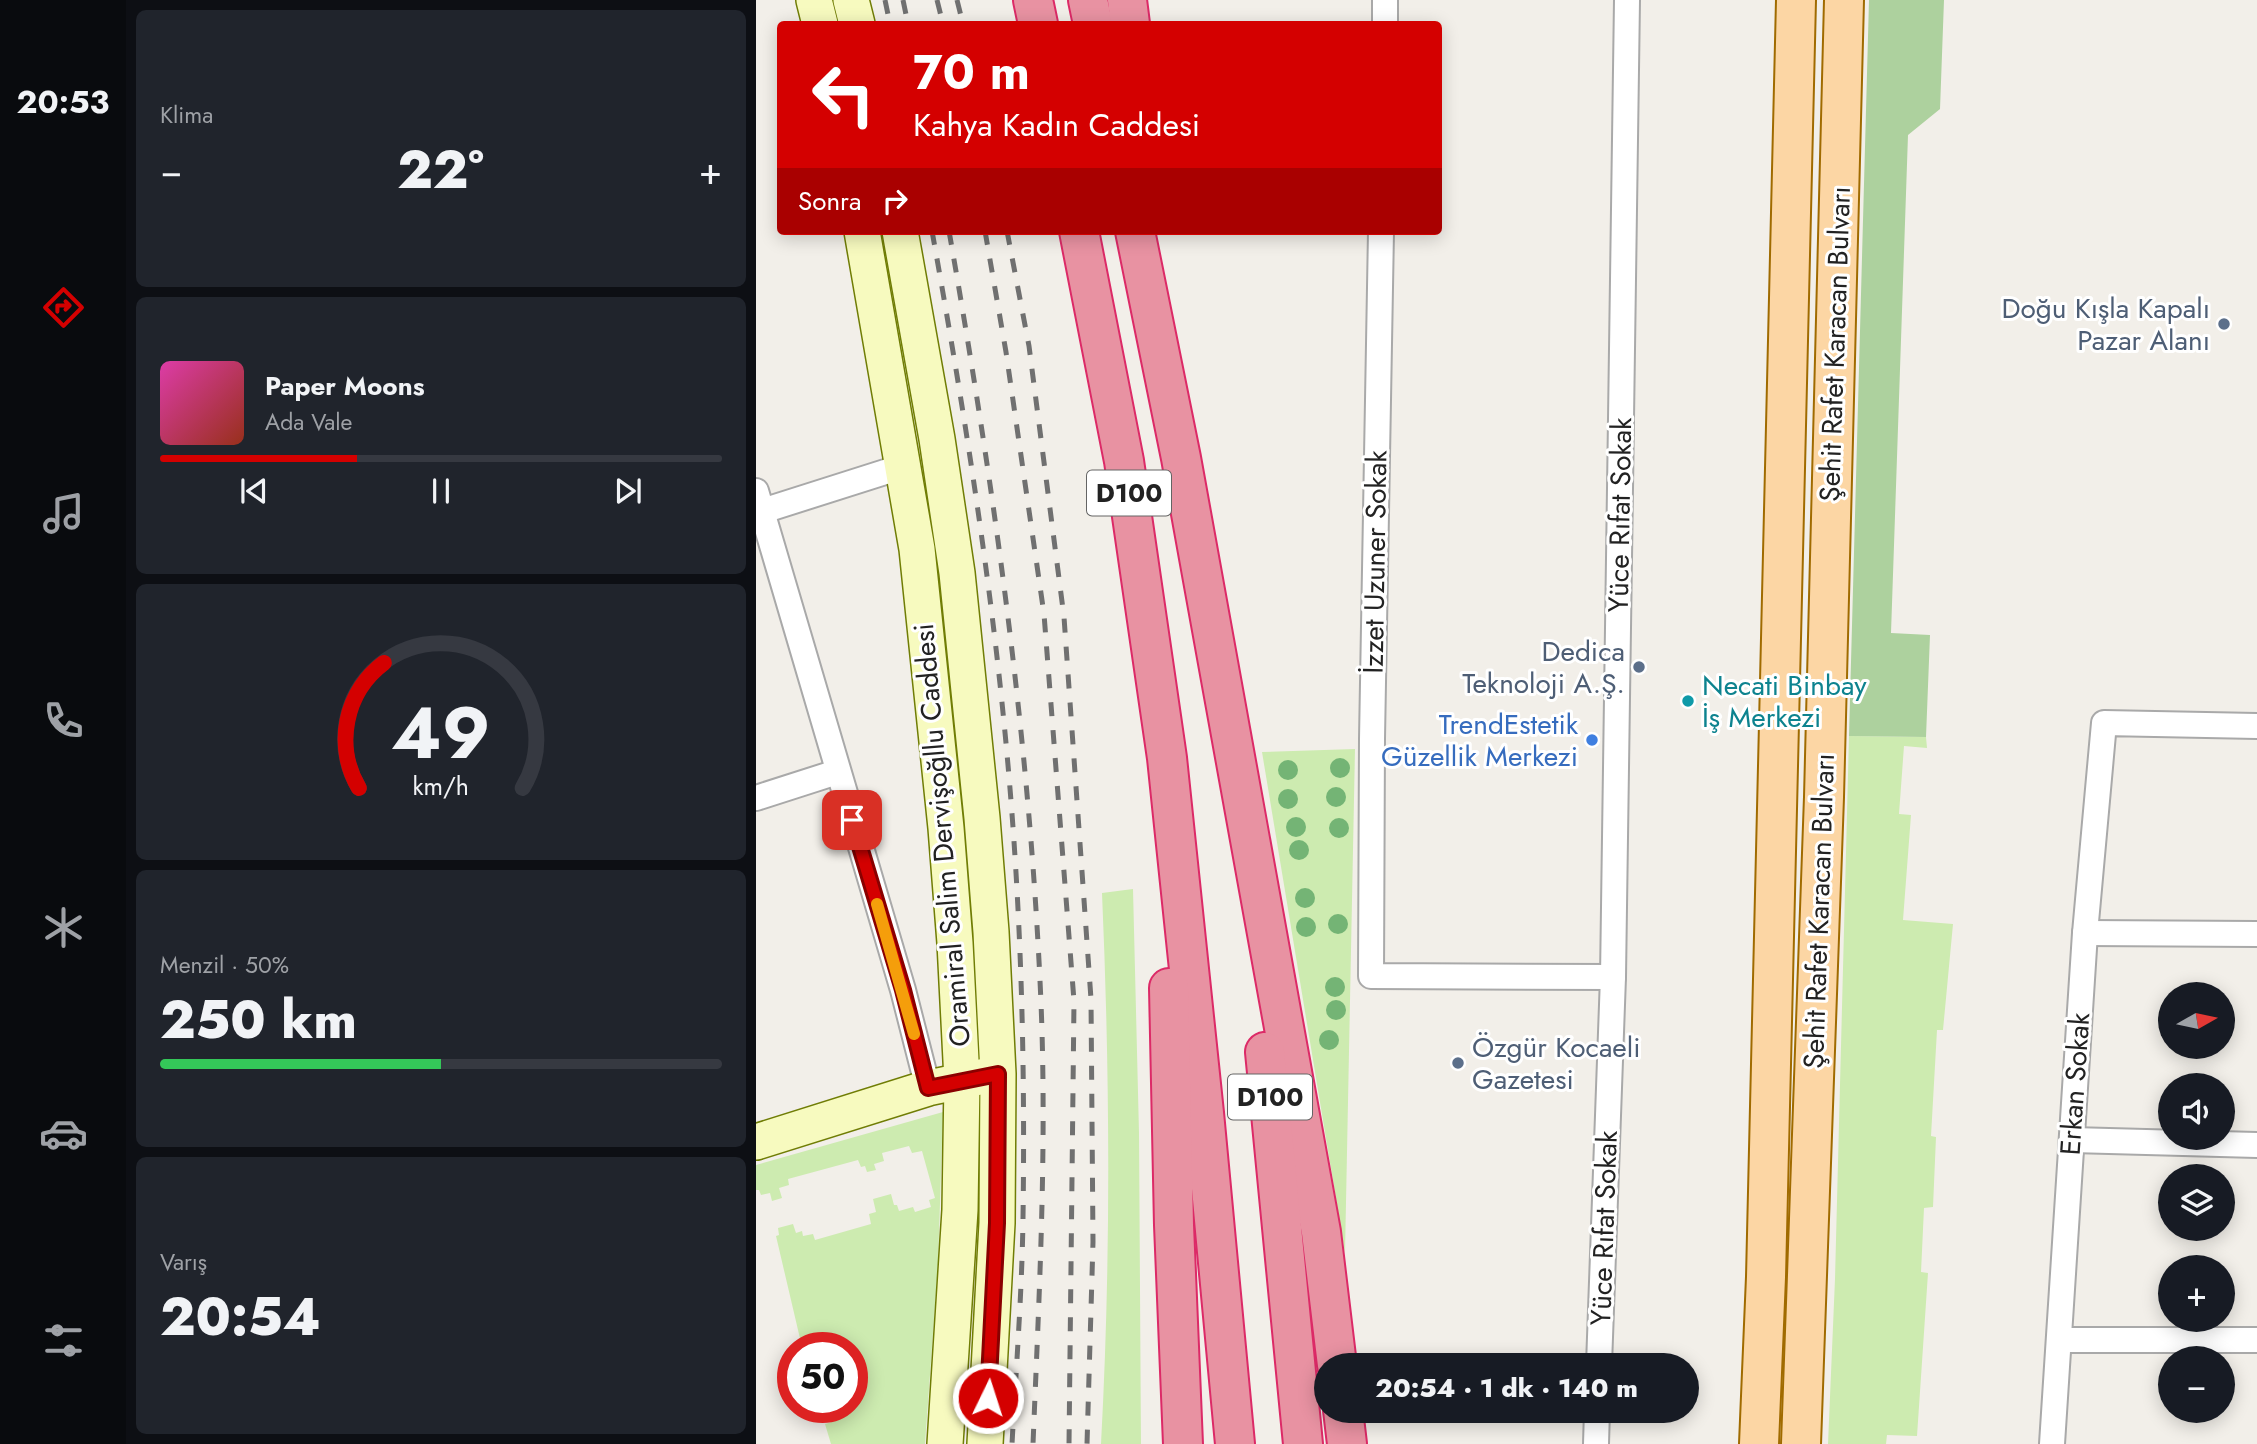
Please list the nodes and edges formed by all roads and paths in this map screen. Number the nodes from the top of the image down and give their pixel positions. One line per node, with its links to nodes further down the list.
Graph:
1 (814, 0): 10 (main road)
2 (851, 0): 11 (main road)
3 (1033, 0): 12 (highway)
4 (1088, 0): 13 (highway)
5 (1127, 0): 14 (highway)
6 (1385, 0): 15 (street)
7 (1627, 0): 32 (street, Yüce Rıfat Sokak)
8 (1796, 0): 52 (main road, Şehit Rafet Karacan Bulvarı)
9 (1844, 0): 53 (main road, Şehit Rafet Karacan Bulvarı)
10 (819, 21)
11 (856, 21)
12 (1037, 21)
13 (1092, 21)
14 (1130, 21)
15 (1385, 21)
16 (863, 235): 23 (main road, Oramiral Salim Dervişoğllu Caddesi)
17 (901, 235): 33 (main road, Oramiral Salim Dervişoğllu Caddesi)
18 (1080, 235): 27 (highway, D100)
19 (1136, 235): 22 (highway, D100)
20 (1155, 235): 22 (highway)
21 (1381, 235): 32 (street, İzzet Uzuner Sokak)
22 (1181, 458): 26 (highway, D100)
23 (904, 466): 24 (street); 34 (main road, Oramiral Salim Dervişoğllu Caddesi)
24 (758, 505): 28 (street)
25 (2257, 726): 30 (street, Erkan Sokak)
26 (1233, 750): 41 (highway); 49 (highway, D100)
27 (1167, 758): 47 (highway); 48 (highway, D100)
28 (837, 772): 29 (street); 35 (street)
29 (756, 798)
30 (2085, 933): 31 (street); 36 (street, Erkan Sokak)
31 (2257, 934)
32 (1613, 977): 42 (street, Yüce Rıfat Sokak)
33 (998, 1074): 34 (main road); 46 (main road, Oramiral Salim Dervişoğllu Caddesi)
34 (962, 1080): 35 (main road); 45 (main road, Oramiral Salim Dervişoğllu Caddesi)
35 (928, 1088): 37 (main road)
36 (2072, 1140): 38 (street); 39 (street, Erkan Sokak)
37 (756, 1142)
38 (2257, 1145)
39 (2059, 1340): 40 (street); 54 (street, Erkan Sokak)
40 (2257, 1340)
41 (1336, 1353)
42 (1599, 1353)
43 (1345, 1423): 50 (highway)
44 (1597, 1423): 51 (street)
45 (945, 1444)
46 (985, 1444)
47 (1183, 1444)
48 (1235, 1444)
49 (1304, 1444)
50 (1347, 1444)
51 (1596, 1444)
52 (1759, 1444)
53 (1801, 1444)
54 (2052, 1444)

